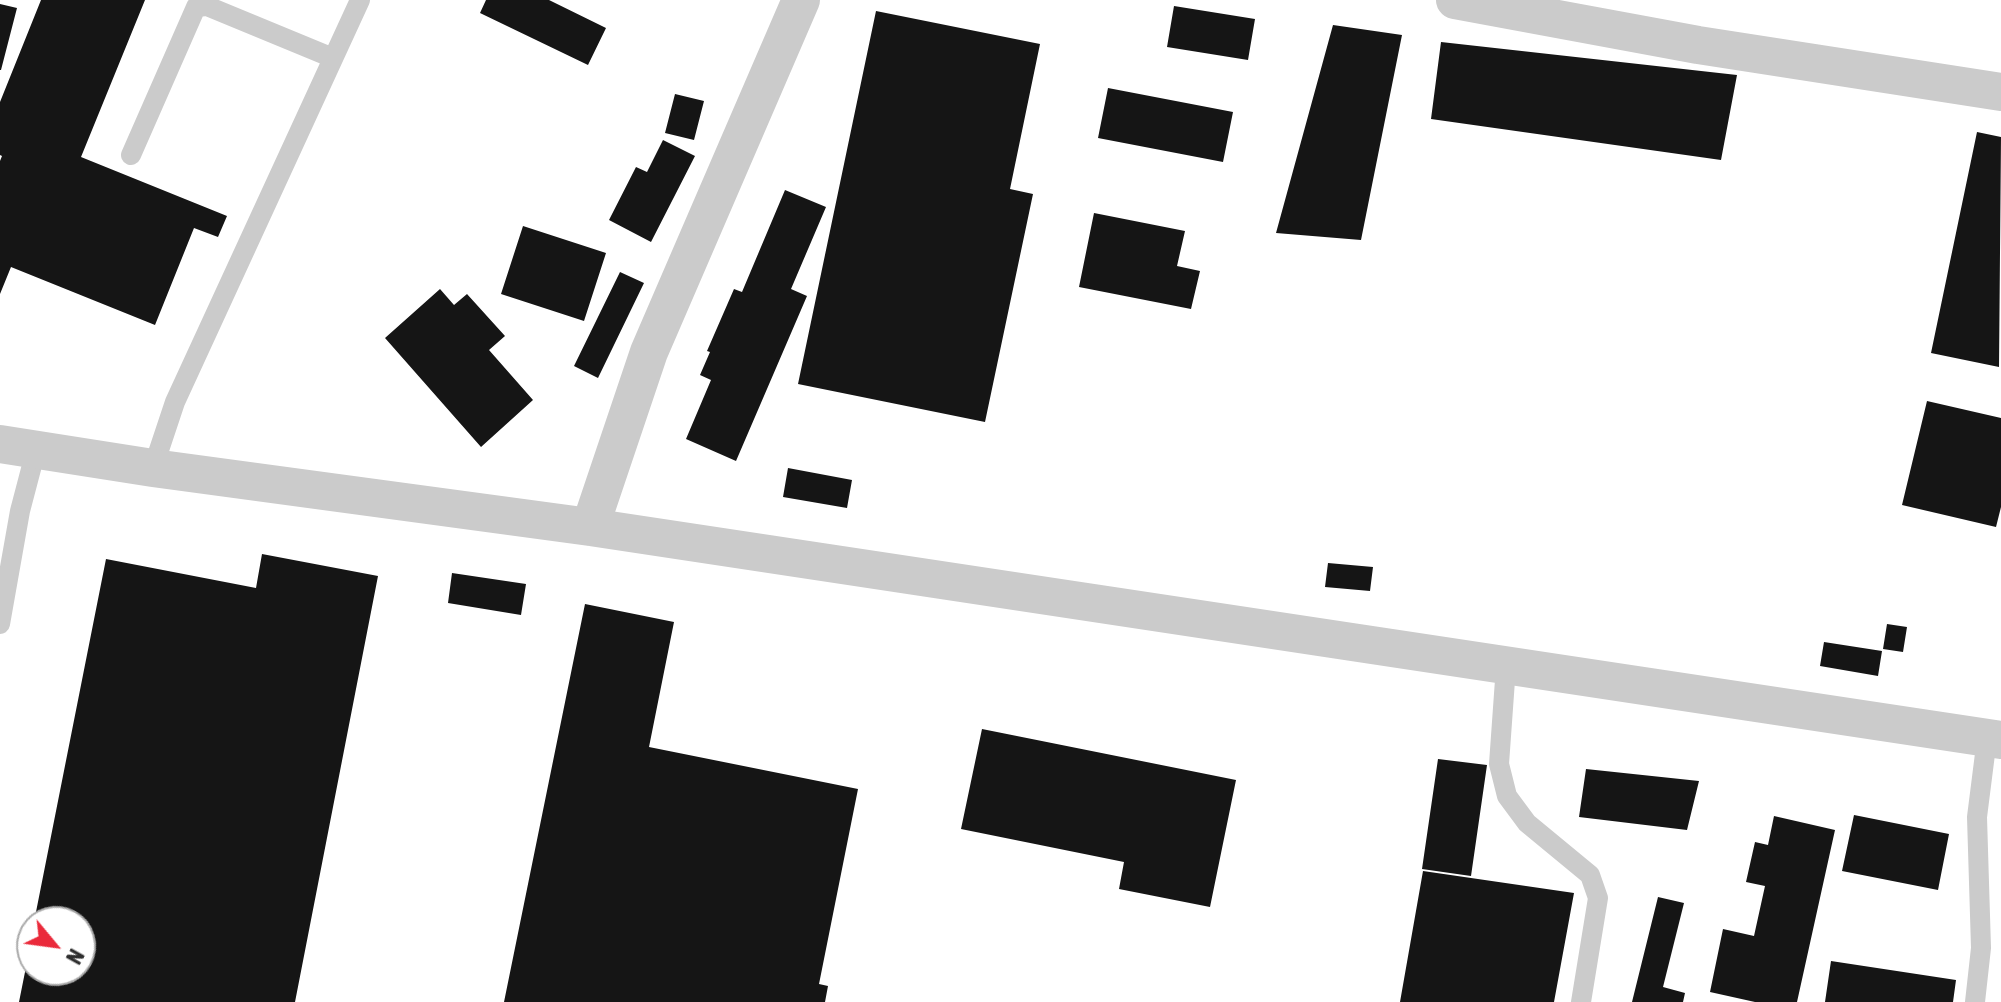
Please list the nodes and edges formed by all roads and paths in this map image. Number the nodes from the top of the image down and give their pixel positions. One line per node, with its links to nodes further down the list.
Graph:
1 (360, 0): 4 (lane)
2 (801, 0): 9 (street)
3 (1455, 0): 5 (street)
4 (333, 58): 6 (lane); 8 (lane)
5 (2001, 92)
6 (131, 155)
7 (18, 447): 8 (street); 10 (lane)
8 (153, 468): 9 (street)
9 (590, 527): 11 (street)
10 (0, 624)
11 (1506, 666): 12 (street); 13 (lane)
12 (1994, 739): 14 (lane)
13 (1581, 1002)
14 (1975, 1002)

